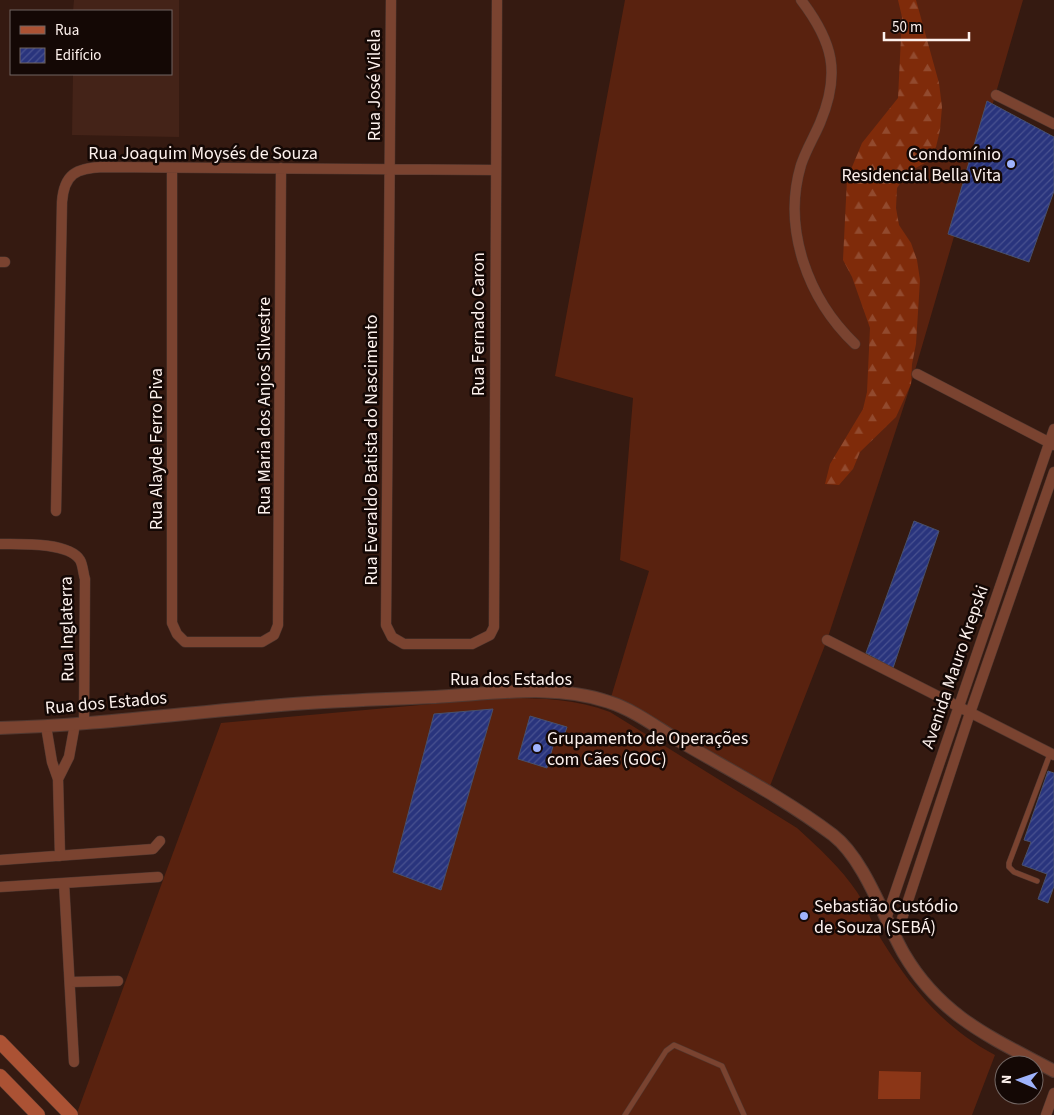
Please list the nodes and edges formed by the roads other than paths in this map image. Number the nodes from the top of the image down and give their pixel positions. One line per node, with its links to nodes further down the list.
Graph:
1 (391, 0): 8 (street, Rua José Vilela)
2 (497, 0): 9 (street, Rua Fernado Caron)
3 (801, 0): 10 (street)
4 (996, 95): 5 (street)
5 (1054, 124)
6 (172, 168): 7 (street, Rua Joaquim Moysés de Souza); 15 (street, Rua Joaquim Moysés de Souza); 17 (street, Rua Alayde Ferro Piva)
7 (282, 168): 8 (street, Rua Joaquim Moysés de Souza); 17 (street, Rua Maria dos Anjos Silvestre)
8 (390, 170): 9 (street, Rua Joaquim Moysés de Souza); 19 (street, Rua Everaldo Batista do Nascimento)
9 (495, 170): 19 (street, Rua Fernado Caron)
10 (855, 344)
11 (917, 374): 13 (street)
12 (1054, 429): 13 (street, Avenida Mauro Krepski)
13 (1052, 444): 20 (street, Avenida Mauro Krepski)
14 (1054, 472): 21 (street, Avenida Mauro Krepski)
15 (56, 511)
16 (0, 544): 22 (street, Rua Inglaterra)
17 (268, 640)
18 (827, 640): 20 (street)
19 (481, 641)
20 (958, 707): 21 (street); 34 (street, Avenida Mauro Krepski)
21 (970, 713): 25 (street); 35 (street, Avenida Mauro Krepski)
22 (79, 724): 23 (street, Rua dos Estados); 26 (street); 34 (street, Rua dos Estados)
23 (46, 726): 24 (street, Rua dos Estados); 26 (street)
24 (0, 728)
25 (1052, 754): 31 (lane)
26 (58, 779): 28 (street)
27 (160, 841): 28 (street)
28 (60, 856): 29 (street)
29 (0, 860)
30 (158, 877): 32 (street)
31 (1036, 882)
32 (64, 883): 33 (street); 37 (street)
33 (0, 887)
34 (887, 916): 35 (street, Rua dos Estados)
35 (896, 937): 40 (street, Rua dos Estados)
36 (118, 981): 37 (street)
37 (70, 982): 39 (street)
38 (0, 1042): 44 (main road)
39 (74, 1062)
40 (1054, 1071)
41 (2, 1081): 43 (main road)
42 (1054, 1093): 47 (street)
43 (38, 1115)
44 (71, 1115)
45 (625, 1115): 46 (lane)
46 (744, 1115)
47 (1046, 1115)

